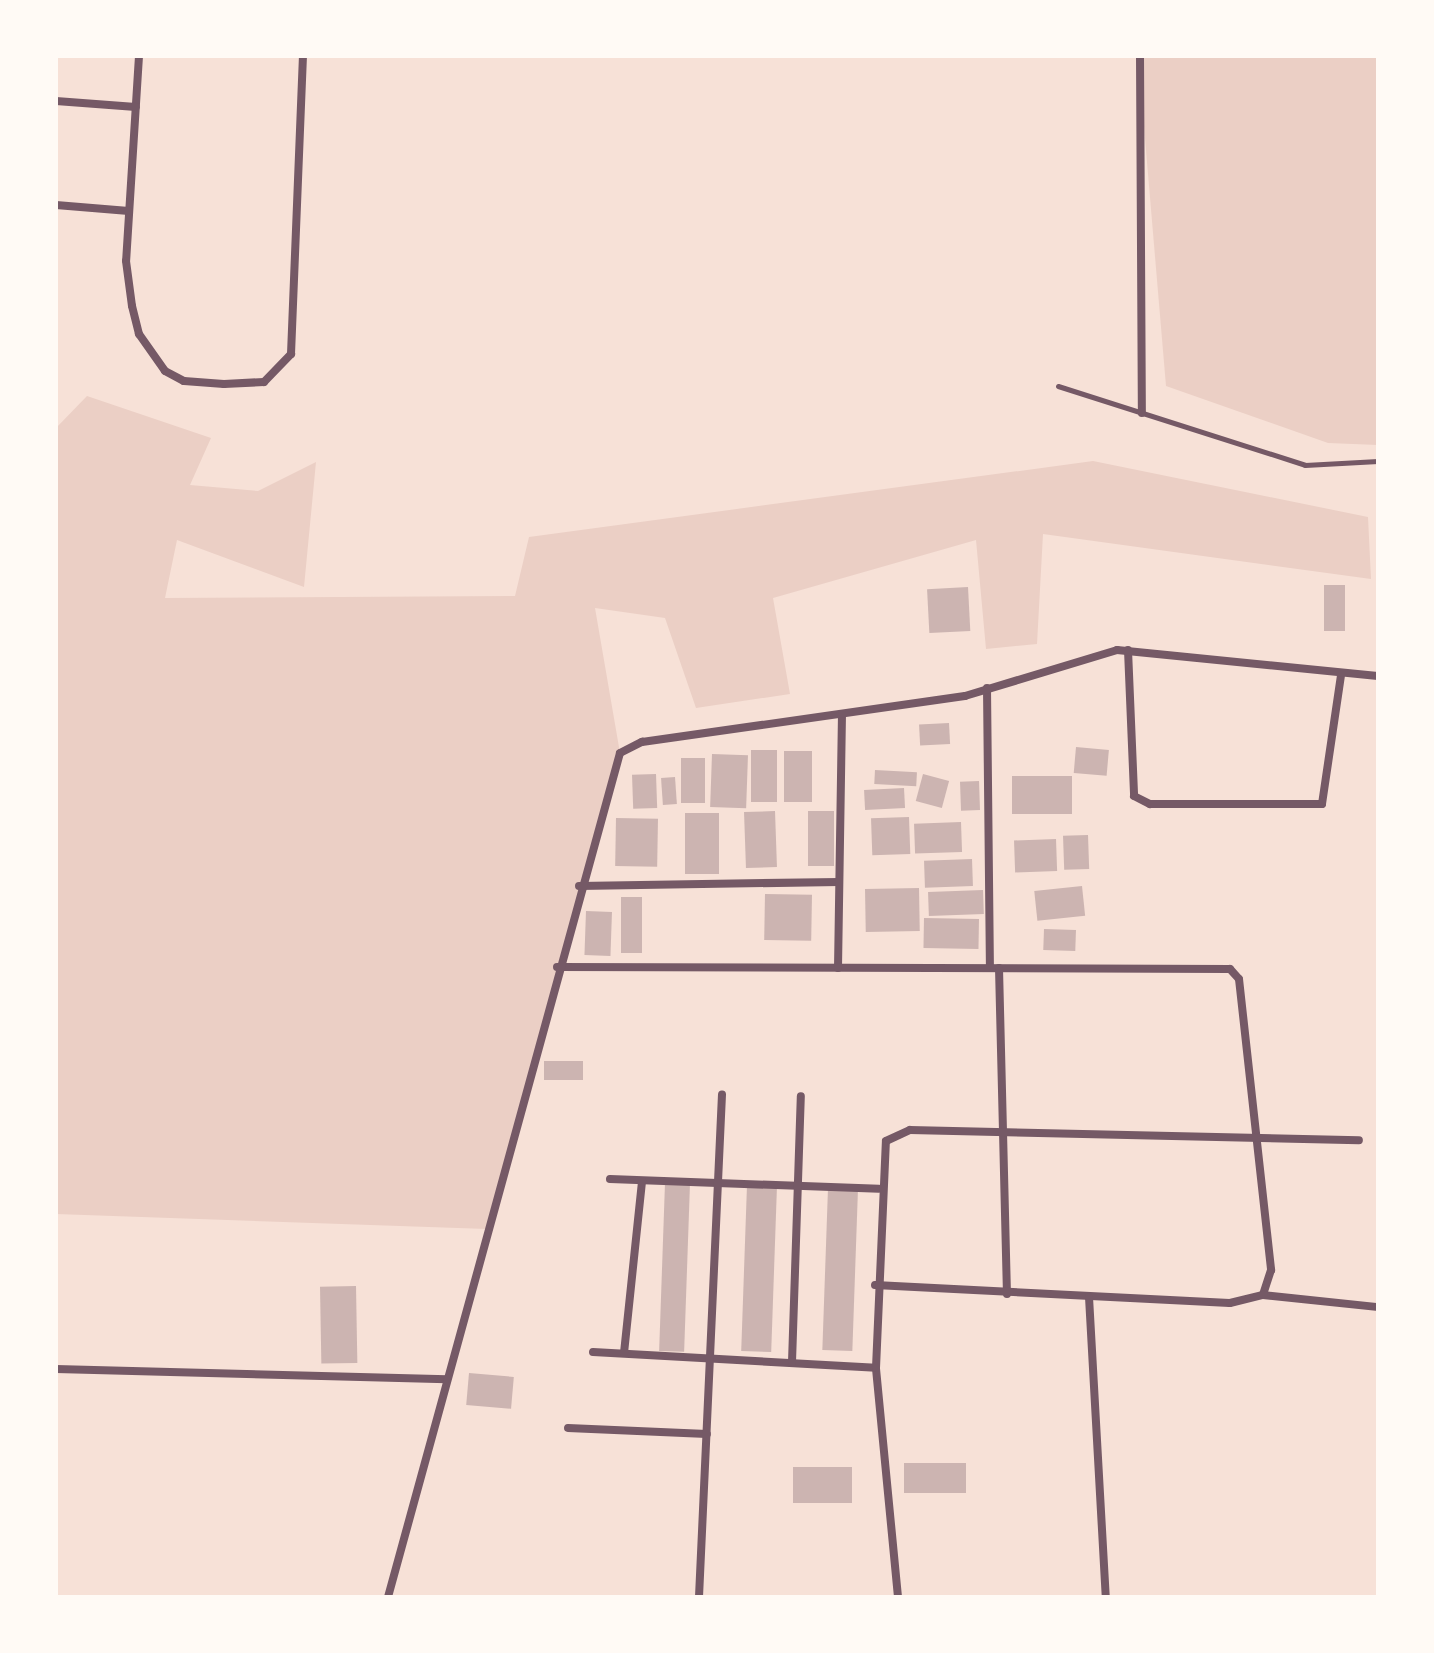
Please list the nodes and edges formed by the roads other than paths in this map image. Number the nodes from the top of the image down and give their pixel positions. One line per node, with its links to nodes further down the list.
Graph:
1 (139, 56): 5 (street)
2 (303, 56): 7 (street)
3 (1140, 56): 9 (street)
4 (56, 101): 5 (street)
5 (136, 107): 7 (street)
6 (56, 205): 7 (street)
7 (129, 211)
8 (1058, 386): 9 (lane)
9 (1142, 413): 10 (lane)
10 (1378, 461)
11 (1128, 650): 12 (street); 12 (street); 14 (street)
12 (1341, 676): 13 (street)
13 (1378, 676)
14 (987, 688): 15 (street); 20 (street)
15 (842, 716): 16 (street); 17 (street)
16 (839, 882): 17 (street); 19 (street)
17 (579, 886): 18 (street)
18 (557, 967): 19 (street); 42 (street)
19 (838, 968): 20 (street)
20 (994, 968): 23 (street); 24 (street)
21 (722, 1095): 28 (street)
22 (801, 1096): 29 (street)
23 (1003, 1137): 24 (street); 30 (street); 32 (street)
24 (1253, 1140): 25 (street); 33 (street)
25 (1359, 1140)
26 (610, 1179): 27 (street)
27 (642, 1181): 28 (street); 37 (street)
28 (719, 1183): 29 (street); 38 (street)
29 (799, 1185): 30 (street); 39 (street)
30 (879, 1189): 31 (street)
31 (875, 1285): 32 (street); 40 (street)
32 (1007, 1294): 34 (street)
33 (1263, 1295): 34 (street); 35 (street)
34 (1089, 1297): 48 (street)
35 (1378, 1307)
36 (593, 1352): 37 (street)
37 (624, 1353): 38 (street)
38 (709, 1356): 39 (street); 44 (street)
39 (792, 1362): 40 (street)
40 (876, 1368): 47 (street)
41 (56, 1369): 42 (street)
42 (447, 1379): 45 (street)
43 (568, 1428): 44 (street)
44 (707, 1434): 46 (street)
45 (388, 1597)
46 (699, 1597)
47 (898, 1597)
48 (1106, 1597)

